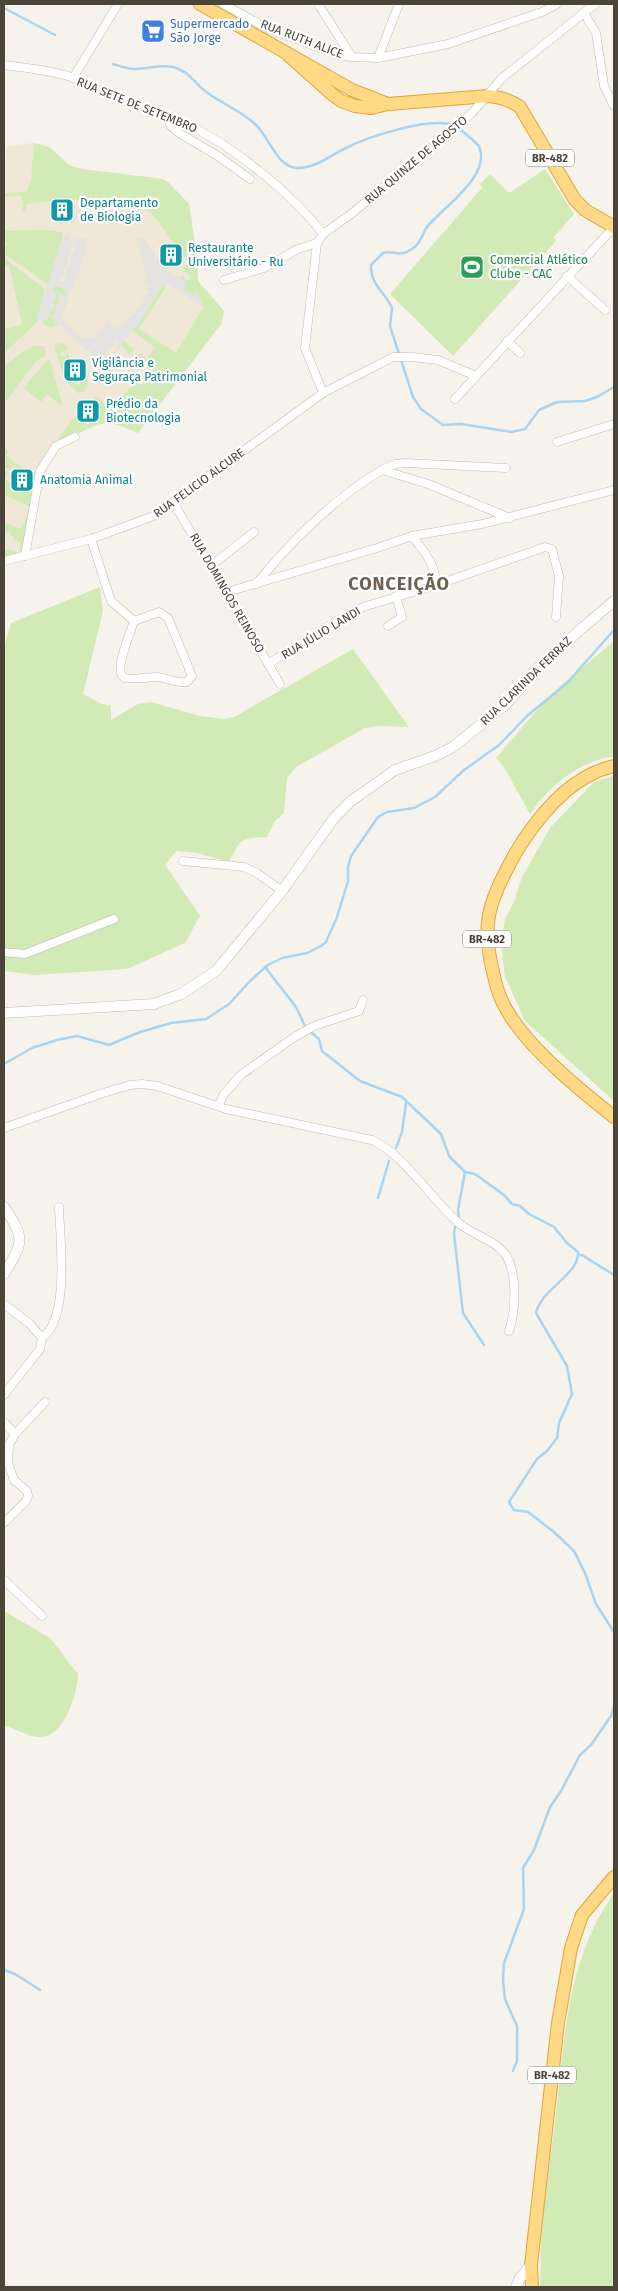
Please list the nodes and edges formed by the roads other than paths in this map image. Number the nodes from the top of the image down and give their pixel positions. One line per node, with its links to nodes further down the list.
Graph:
1 (118, 4): 13 (street)
2 (200, 4): 9 (highway, BR-482)
3 (223, 4): 10 (street, RUA RUTH ALICE)
4 (318, 4): 10 (street)
5 (399, 4): 11 (street)
6 (557, 4): 11 (street, RUA RUTH ALICE)
7 (595, 4): 8 (street, RUA QUINZE DE AGOSTO)
8 (584, 14): 16 (street, RUA QUINZE DE AGOSTO); 18 (street)
9 (288, 54): 14 (highway, BR-482); 15 (highway, BR-482)
10 (352, 57): 11 (street, RUA RUTH ALICE)
11 (378, 58)
12 (4, 65): 13 (street, RUA SETE DE SETEMBRO)
13 (73, 78): 19 (street, RUA SETE DE SETEMBRO)
14 (341, 84): 15 (highway); 17 (highway, BR-482)
15 (333, 95): 17 (highway, BR-482)
16 (485, 96): 17 (highway, BR-482); 21 (highway, BR-482); 22 (street, RUA QUINZE DE AGOSTO)
17 (388, 104)
18 (614, 106)
19 (166, 116): 20 (street); 22 (street, RUA SETE DE SETEMBRO)
20 (250, 179)
21 (614, 227): 24 (street)
22 (323, 234): 23 (street)
23 (317, 243): 25 (street); 30 (street)
24 (567, 276): 26 (street); 27 (street)
25 (224, 280)
26 (605, 310)
27 (507, 341): 28 (street); 29 (street)
28 (520, 353)
29 (476, 376): 30 (street, RUA FELICIO ALCURE); 31 (street)
30 (323, 392): 38 (street, RUA FELICIO ALCURE)
31 (455, 400)
32 (614, 424): 34 (street)
33 (75, 437): 43 (street)
34 (557, 442)
35 (506, 468): 36 (street)
36 (382, 470): 39 (street); 46 (street)
37 (614, 490): 39 (street)
38 (173, 502): 42 (street, RUA FELICIO ALCURE); 45 (street, RUA DOMINGOS REINOSO)
39 (510, 518): 41 (street)
40 (254, 532): 45 (street)
41 (412, 536): 46 (street); 47 (street)
42 (91, 539): 43 (street, RUA FELICIO ALCURE); 52 (street)
43 (26, 556): 44 (street, RUA FELICIO ALCURE)
44 (4, 561)
45 (212, 566): 48 (street, RUA DOMINGOS REINOSO)
46 (256, 584): 48 (street)
47 (436, 585): 49 (street, RUA JÚLIO LANDI); 51 (street, RUA JÚLIO LANDI)
48 (228, 592): 54 (street, RUA DOMINGOS REINOSO)
49 (396, 596): 53 (street); 54 (street, RUA JÚLIO LANDI)
50 (614, 601): 58 (street, RUA CLARINDA FERRAZ)
51 (556, 617)
52 (134, 621): 52 (street)
53 (388, 626)
54 (268, 664): 55 (street, RUA DOMINGOS REINOSO)
55 (280, 684)
56 (614, 766): 64 (highway, BR-482)
57 (183, 861): 58 (street)
58 (282, 891): 62 (street, RUA CLARINDA FERRAZ)
59 (114, 919): 60 (street)
60 (4, 952)
61 (363, 1000): 63 (street)
62 (4, 1012)
63 (218, 1106): 65 (street); 70 (street)
64 (614, 1117)
65 (4, 1128)
66 (4, 1207): 68 (street)
67 (59, 1207): 71 (street)
68 (4, 1274)
69 (4, 1304): 71 (street)
70 (509, 1331)
71 (42, 1338): 72 (street)
72 (4, 1395)
73 (45, 1402): 75 (street)
74 (4, 1422): 75 (street)
75 (15, 1434): 76 (street)
76 (4, 1523)
77 (4, 1580): 78 (street)
78 (42, 1616)
79 (614, 1877): 80 (highway, BR-482)
80 (531, 2265): 81 (street); 82 (highway, BR-482)
81 (516, 2287)
82 (532, 2287)

